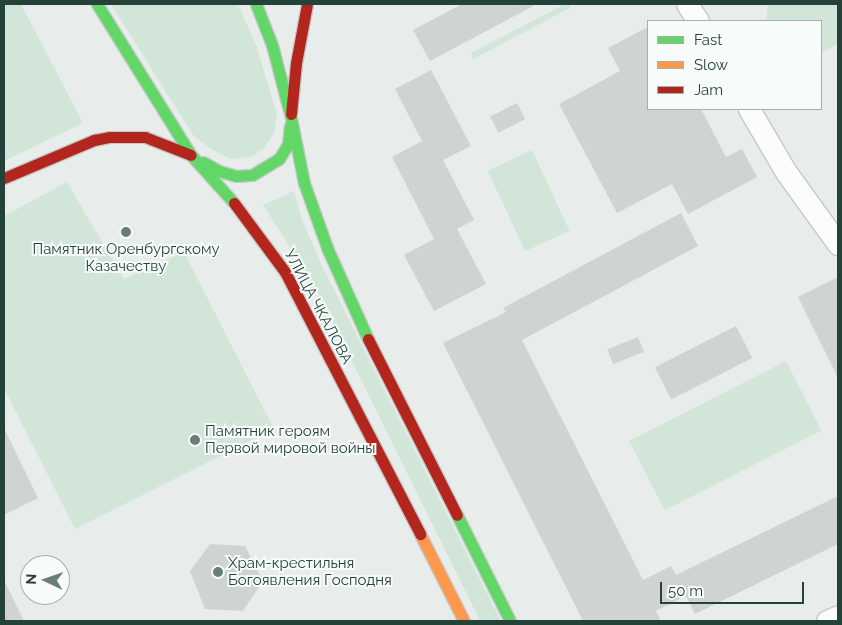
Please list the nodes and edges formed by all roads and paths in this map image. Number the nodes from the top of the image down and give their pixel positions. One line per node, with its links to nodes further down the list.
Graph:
1 (97, 4): 8 (main road, УЛИЦА ЧКАЛОВА)
2 (256, 4): 7 (main road, УЛИЦА ЧКАЛОВА)
3 (307, 4): 7 (main road)
4 (688, 4): 5 (street)
5 (697, 20)
6 (751, 110): 10 (street)
7 (291, 118): 8 (main road); 13 (main road, УЛИЦА ЧКАЛОВА)
8 (191, 155): 9 (main road); 12 (main road, УЛИЦА ЧКАЛОВА)
9 (4, 178)
10 (838, 244)
11 (838, 616): 14 (street)
12 (464, 621)
13 (510, 621)
14 (827, 621)

